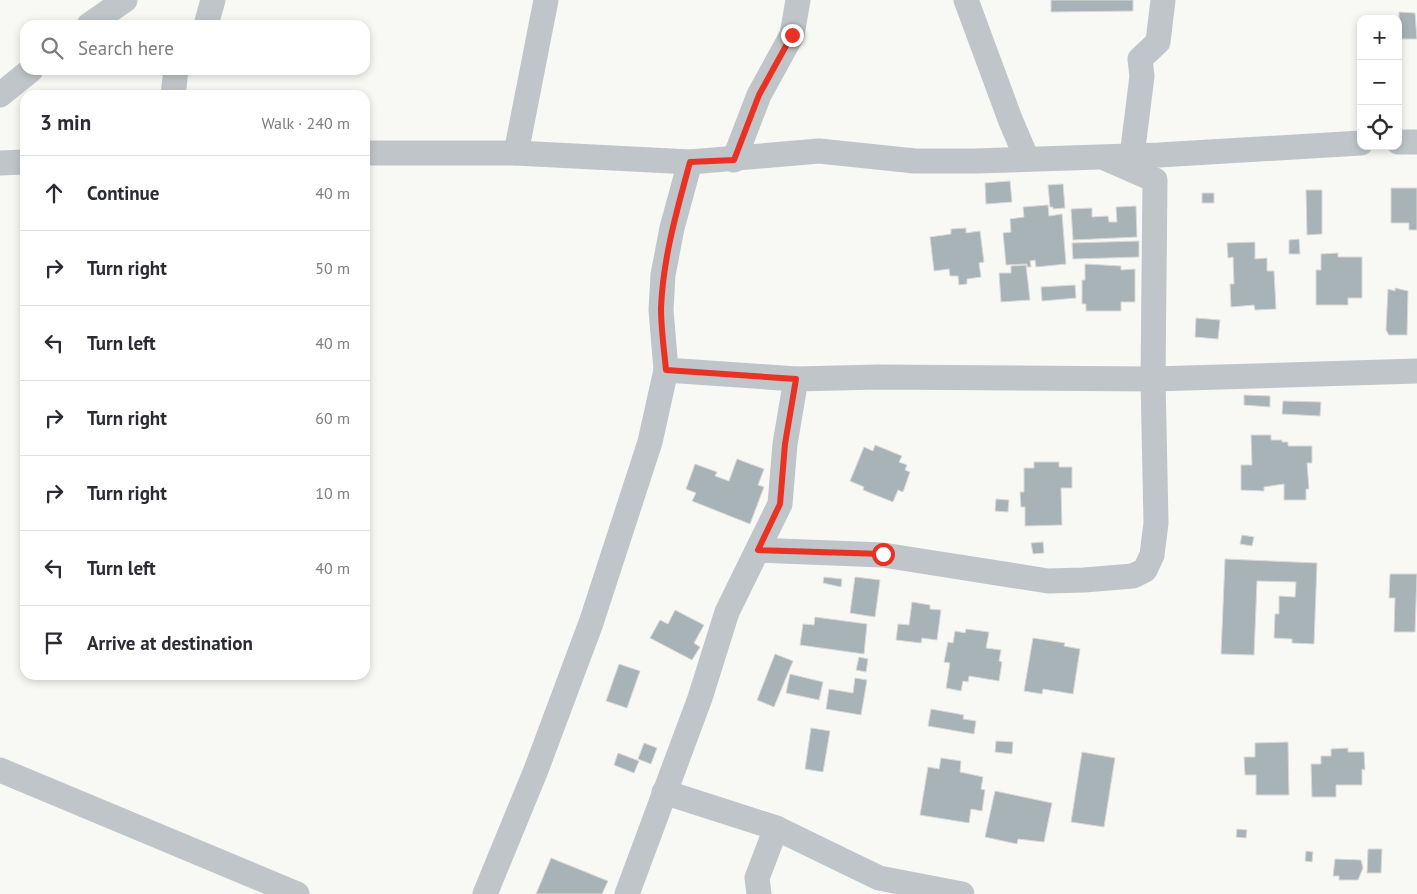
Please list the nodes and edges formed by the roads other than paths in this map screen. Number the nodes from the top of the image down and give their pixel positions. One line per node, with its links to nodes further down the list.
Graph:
1 (125, 0): 7 (street)
2 (213, 0): 8 (street)
3 (546, 0): 17 (street)
4 (798, 0): 21 (street)
5 (966, 0): 20 (street)
6 (1163, 0): 18 (street)
7 (96, 20)
8 (207, 20)
9 (25, 75): 12 (street)
10 (176, 75): 11 (street)
11 (174, 90)
12 (0, 95)
13 (1402, 142): 14 (street)
14 (1417, 142)
15 (1357, 143): 18 (street)
16 (370, 153): 17 (street)
17 (516, 153): 23 (street)
18 (1132, 156): 19 (street)
19 (1101, 157): 20 (street); 28 (street)
20 (1027, 159): 21 (street)
21 (734, 160): 23 (street)
22 (20, 162): 24 (street)
23 (690, 162): 25 (street)
24 (0, 163)
25 (666, 370): 27 (street); 35 (street)
26 (1417, 371): 28 (street)
27 (796, 379): 28 (street); 29 (street)
28 (1153, 379): 29 (street)
29 (758, 550): 31 (street)
30 (0, 770): 34 (street)
31 (664, 792): 32 (street); 36 (street)
32 (776, 828): 33 (street); 37 (street)
33 (875, 886): 38 (street)
34 (297, 894)
35 (485, 894)
36 (627, 894)
37 (759, 894)
38 (962, 894)

